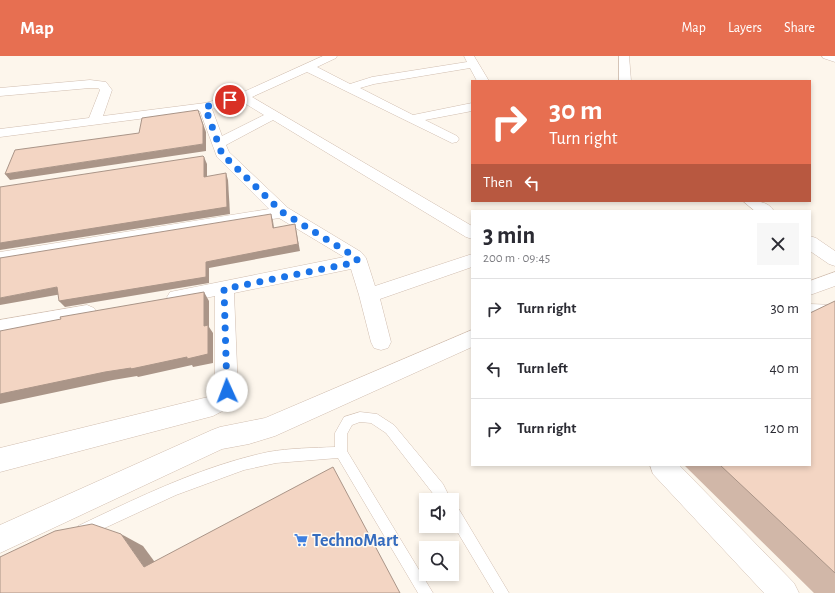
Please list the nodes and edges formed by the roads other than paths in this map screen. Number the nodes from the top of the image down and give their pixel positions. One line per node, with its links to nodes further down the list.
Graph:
1 (332, 56): 6 (street)
2 (624, 56): 8 (street)
3 (828, 56): 4 (street)
4 (835, 59)
5 (471, 60): 7 (street); 9 (street)
6 (307, 67): 9 (street); 11 (street)
7 (482, 80)
8 (625, 80)
9 (348, 88): 15 (street)
10 (0, 92): 16 (street)
11 (243, 96): 12 (street); 14 (street)
12 (205, 107): 16 (street); 19 (street)
13 (471, 107): 15 (street)
14 (274, 115): 19 (street); 23 (street)
15 (411, 119): 18 (street)
16 (95, 120): 17 (street)
17 (0, 133)
18 (452, 139)
19 (216, 151): 22 (street)
20 (752, 202): 21 (street)
21 (764, 210)
22 (282, 212): 25 (street); 28 (street)
23 (471, 231)
24 (811, 243): 27 (street)
25 (0, 258)
26 (471, 260): 32 (street)
27 (835, 260)
28 (357, 261): 31 (street); 32 (street)
29 (835, 279): 30 (street)
30 (811, 288)
31 (224, 289): 33 (street); 41 (street)
32 (369, 295): 39 (street)
33 (162, 300)
34 (100, 310): 37 (street)
35 (811, 312): 36 (street)
36 (835, 313)
37 (0, 328)
38 (471, 338): 46 (street)
39 (381, 342)
40 (341, 452): 43 (lane); 45 (lane); 47 (lane)
41 (0, 460)
42 (663, 466): 49 (street)
43 (440, 493)
44 (459, 522): 48 (lane)
45 (75, 536)
46 (0, 539)
47 (426, 593)
48 (502, 593)
49 (784, 593)

